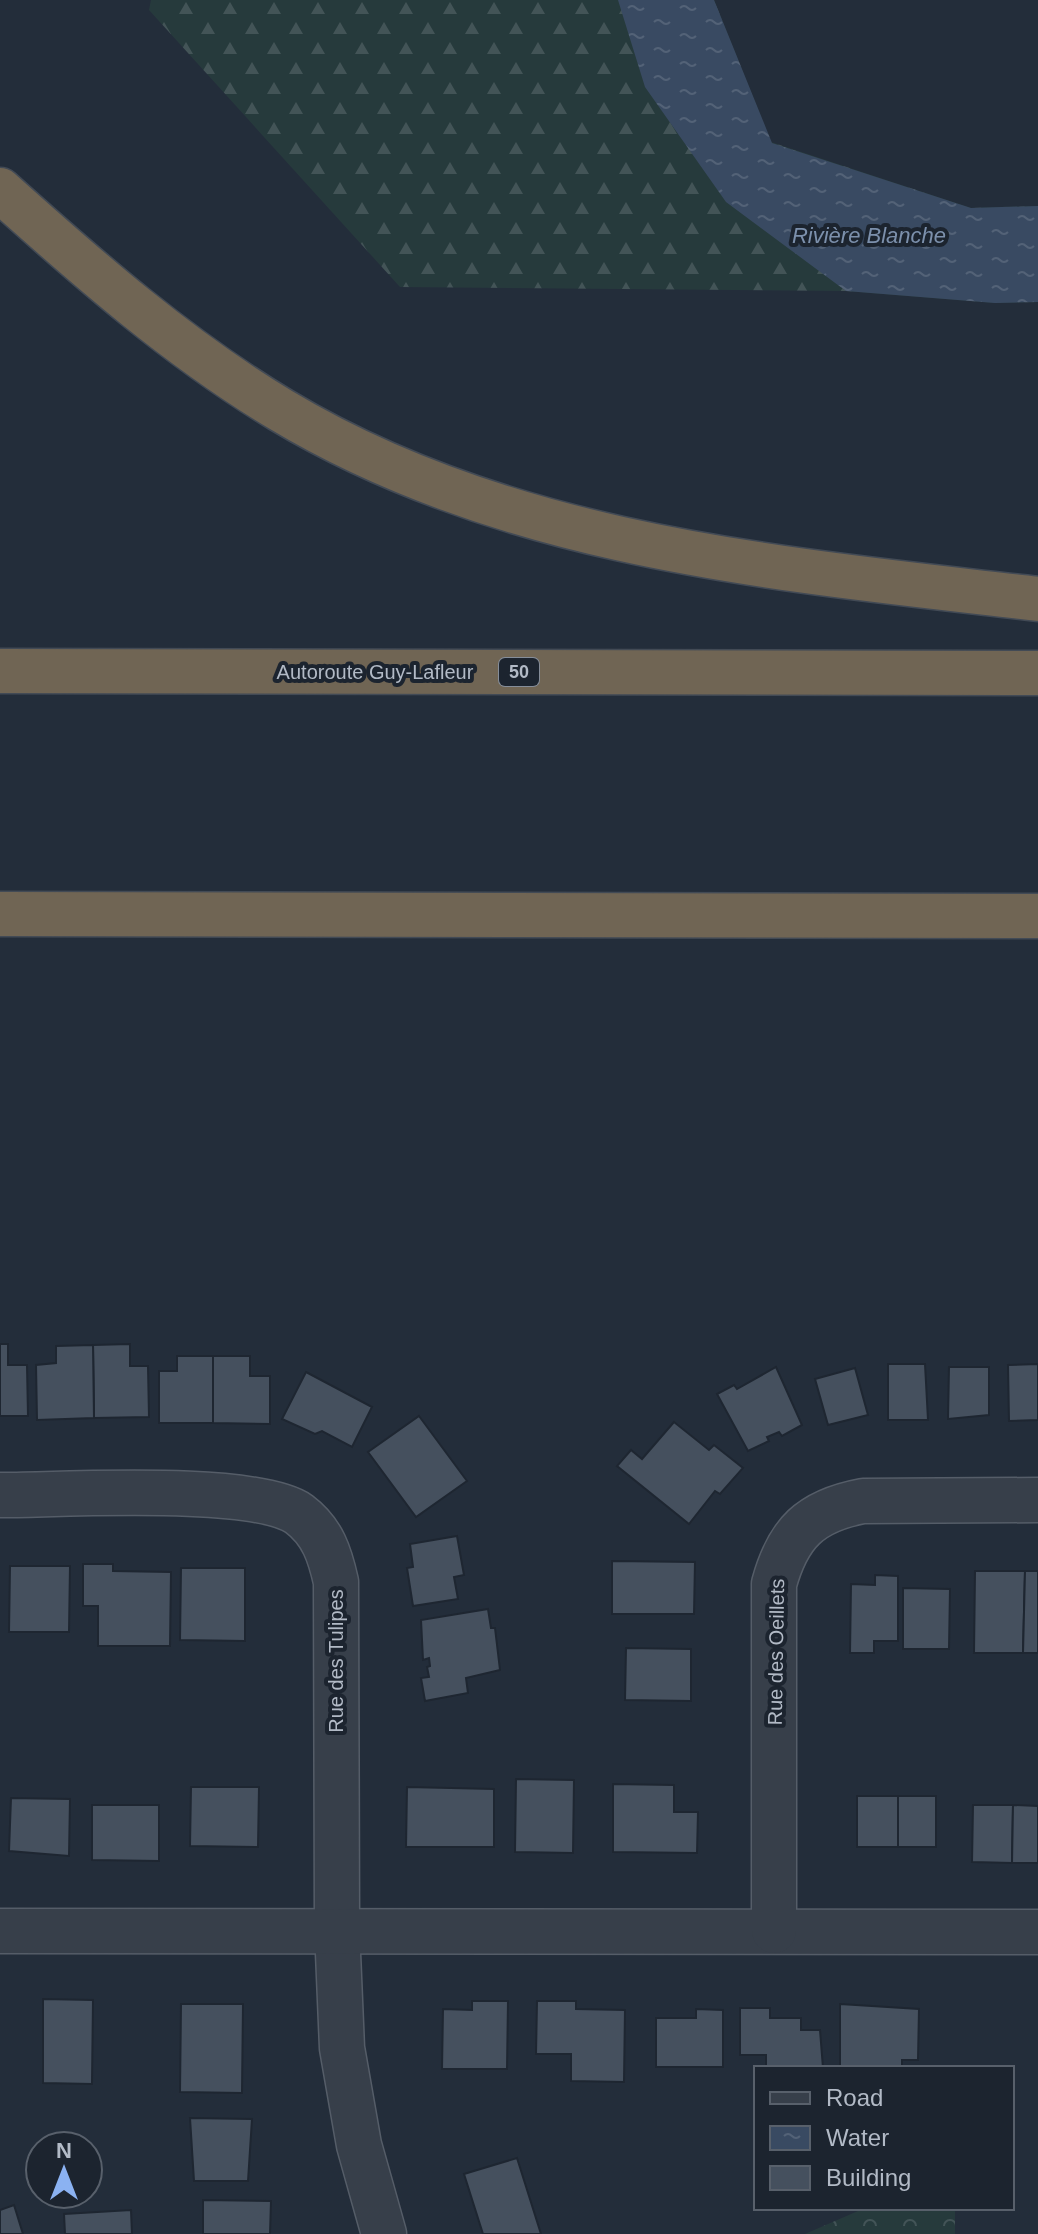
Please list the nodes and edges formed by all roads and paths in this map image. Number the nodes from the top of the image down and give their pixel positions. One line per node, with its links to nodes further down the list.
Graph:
1 (0, 190): 2 (highway)
2 (1038, 599)
3 (0, 671): 4 (highway, Autoroute Guy-Lafleur / 50)
4 (1038, 673)
5 (0, 914): 6 (highway)
6 (1038, 916)
7 (0, 1495): 9 (street, Rue des Tulipes)
8 (1038, 1500): 11 (street, Rue des Oeillets)
9 (337, 1929): 10 (street); 11 (street); 13 (street, Rue des Tulipes)
10 (0, 1931)
11 (774, 1931): 12 (street)
12 (1038, 1932)
13 (384, 2234)

